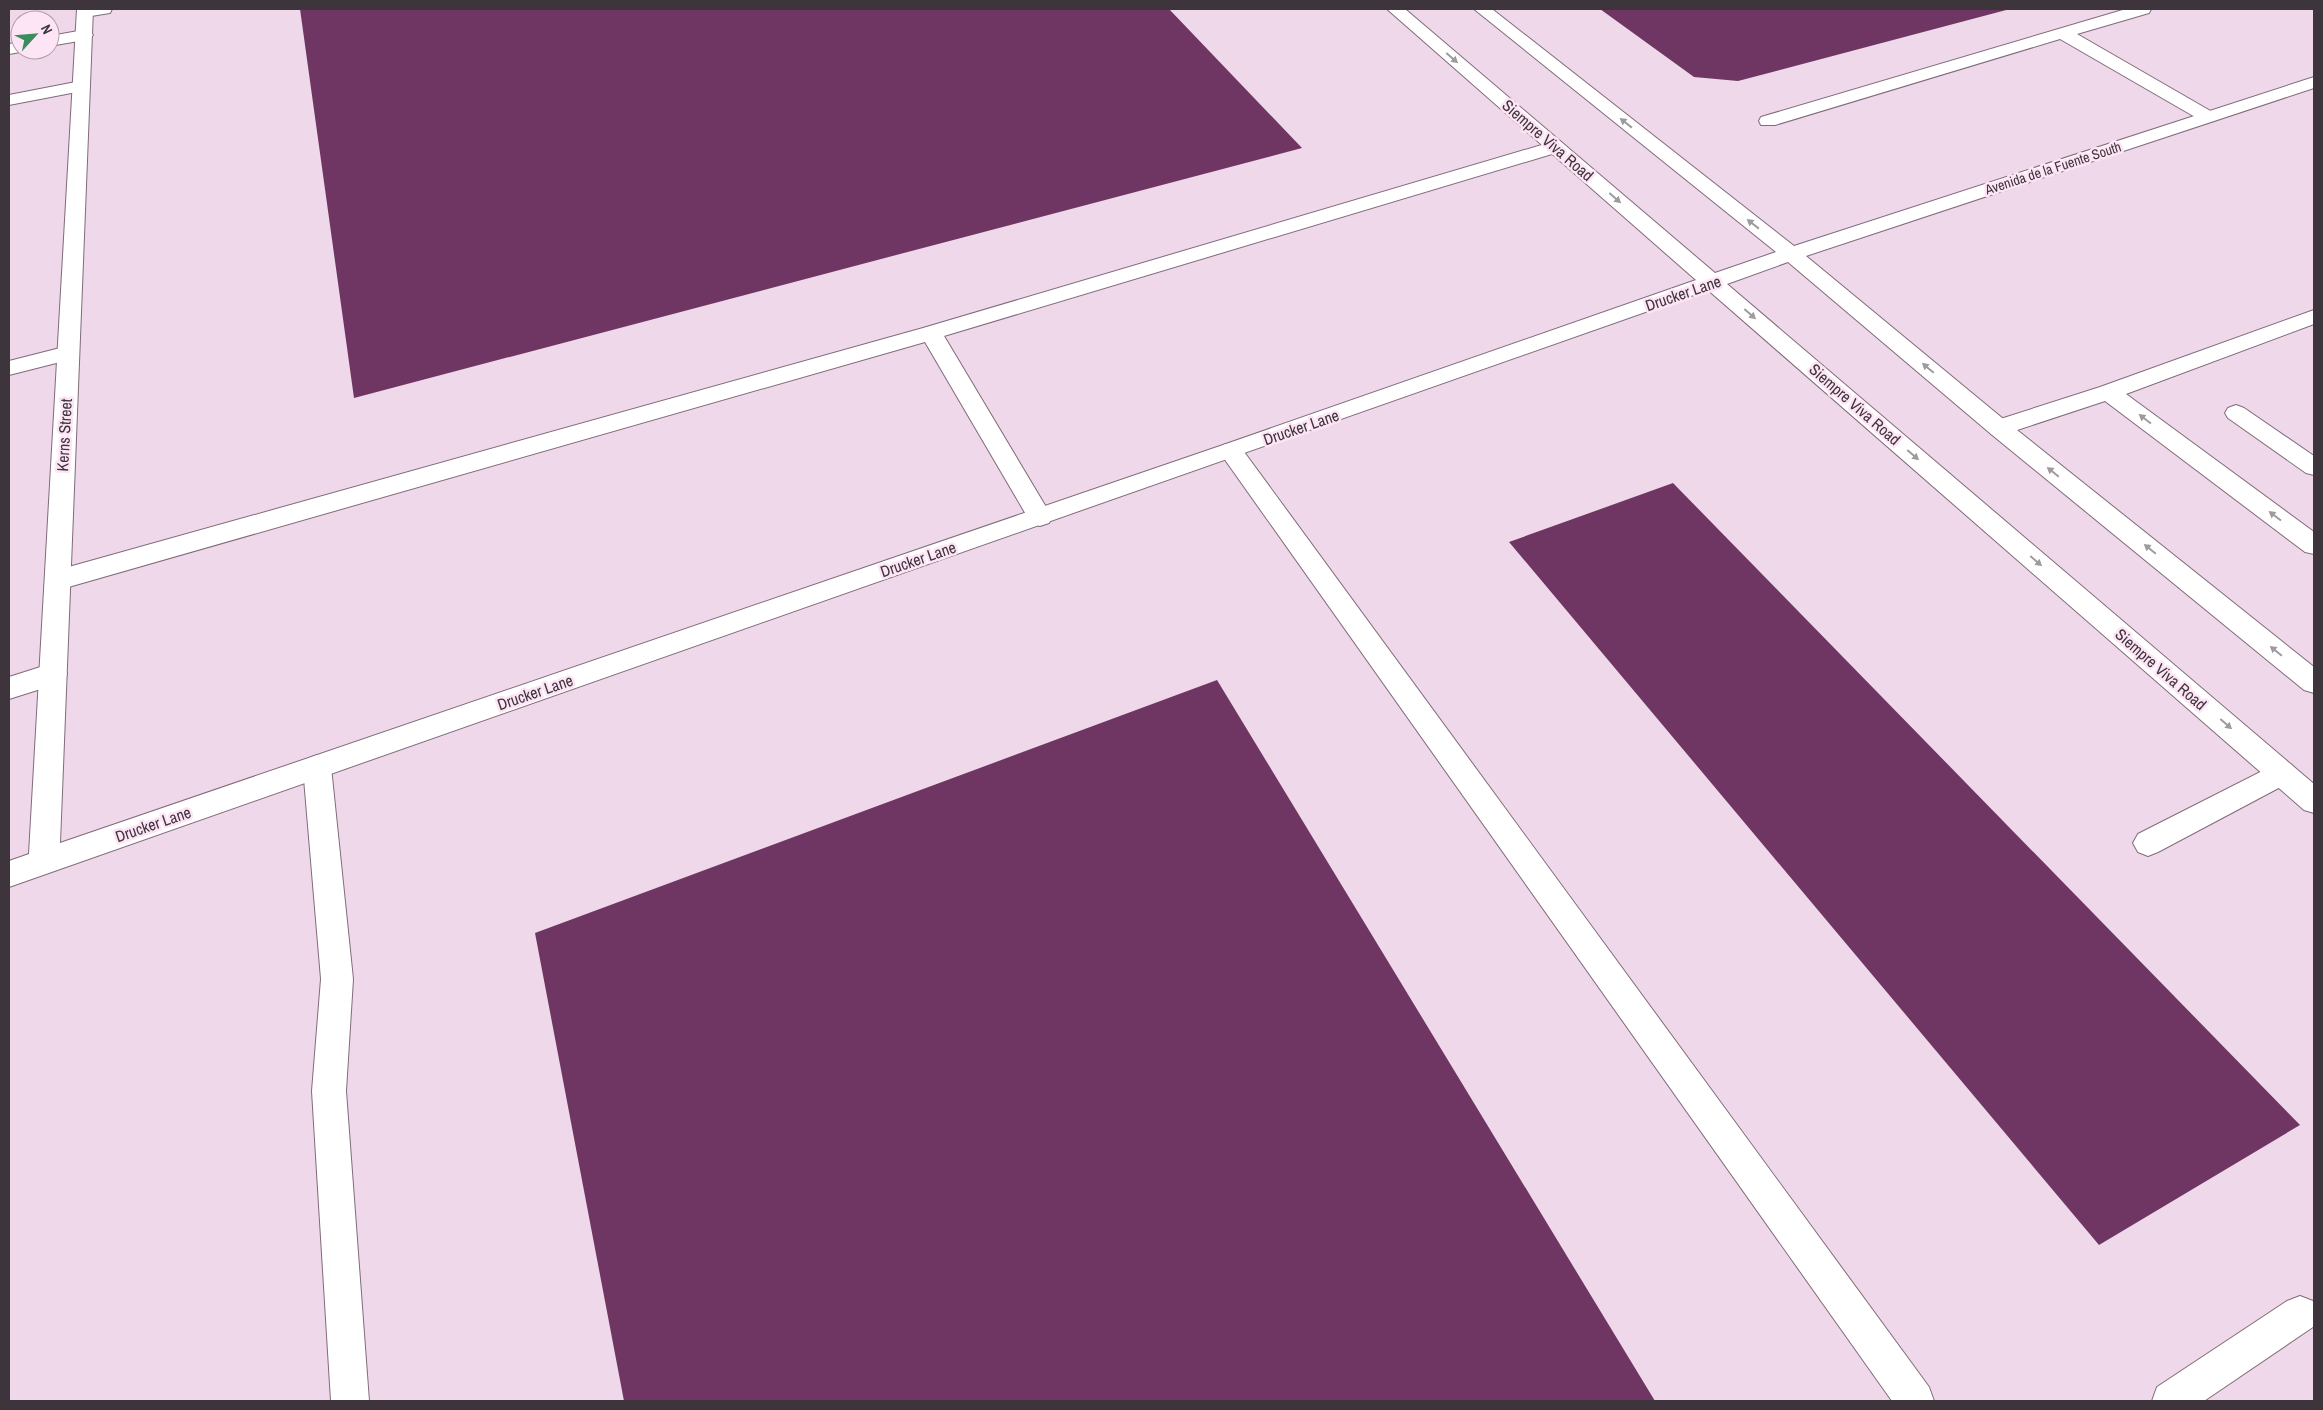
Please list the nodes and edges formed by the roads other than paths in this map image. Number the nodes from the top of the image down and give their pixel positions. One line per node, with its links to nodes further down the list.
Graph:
1 (1395, 9): 12 (street, Siempre Viva Road, one-way to 12)
2 (1482, 9): 13 (street, one-way to 2)
3 (2143, 9): 5 (street)
4 (89, 16): 6 (street); 8 (street, Kerns Street)
5 (2062, 33): 10 (street); 11 (street)
6 (60, 35)
7 (2314, 82): 10 (street, Avenida de la Fuente South)
8 (81, 86): 9 (street); 17 (street, Kerns Street)
9 (9, 100)
10 (2208, 117): 13 (street, Avenida de la Fuente South)
11 (1768, 121)
12 (1555, 147): 14 (street, Siempre Viva Road, one-way to 14); 16 (street)
13 (1791, 254): 14 (street, Drucker Lane); 21 (street, one-way to 13)
14 (1714, 282): 22 (street, Drucker Lane); 31 (street, Siempre Viva Road, one-way to 31)
15 (2314, 317): 19 (street)
16 (932, 333): 24 (street); 26 (street)
17 (68, 353): 18 (street); 26 (street, Kerns Street)
18 (9, 368)
19 (2108, 392): 21 (street); 25 (street, one-way to 19)
20 (2236, 413): 23 (street)
21 (1999, 428): 28 (street, one-way to 21)
22 (1231, 451): 24 (street, Drucker Lane); 38 (street)
23 (2314, 468)
24 (1040, 517): 30 (street, Drucker Lane)
25 (2314, 545)
26 (58, 580): 27 (street, Kerns Street)
27 (53, 674): 29 (street); 34 (street, Kerns Street)
28 (2314, 682)
29 (9, 688)
30 (317, 767): 34 (street, Drucker Lane); 37 (street)
31 (2282, 773): 32 (street, Siempre Viva Road); 33 (street)
32 (2314, 801)
33 (2148, 843)
34 (44, 862): 35 (street, Drucker Lane)
35 (9, 874)
36 (2300, 1314): 39 (street)
37 (350, 1401)
38 (1915, 1401)
39 (2171, 1401)

